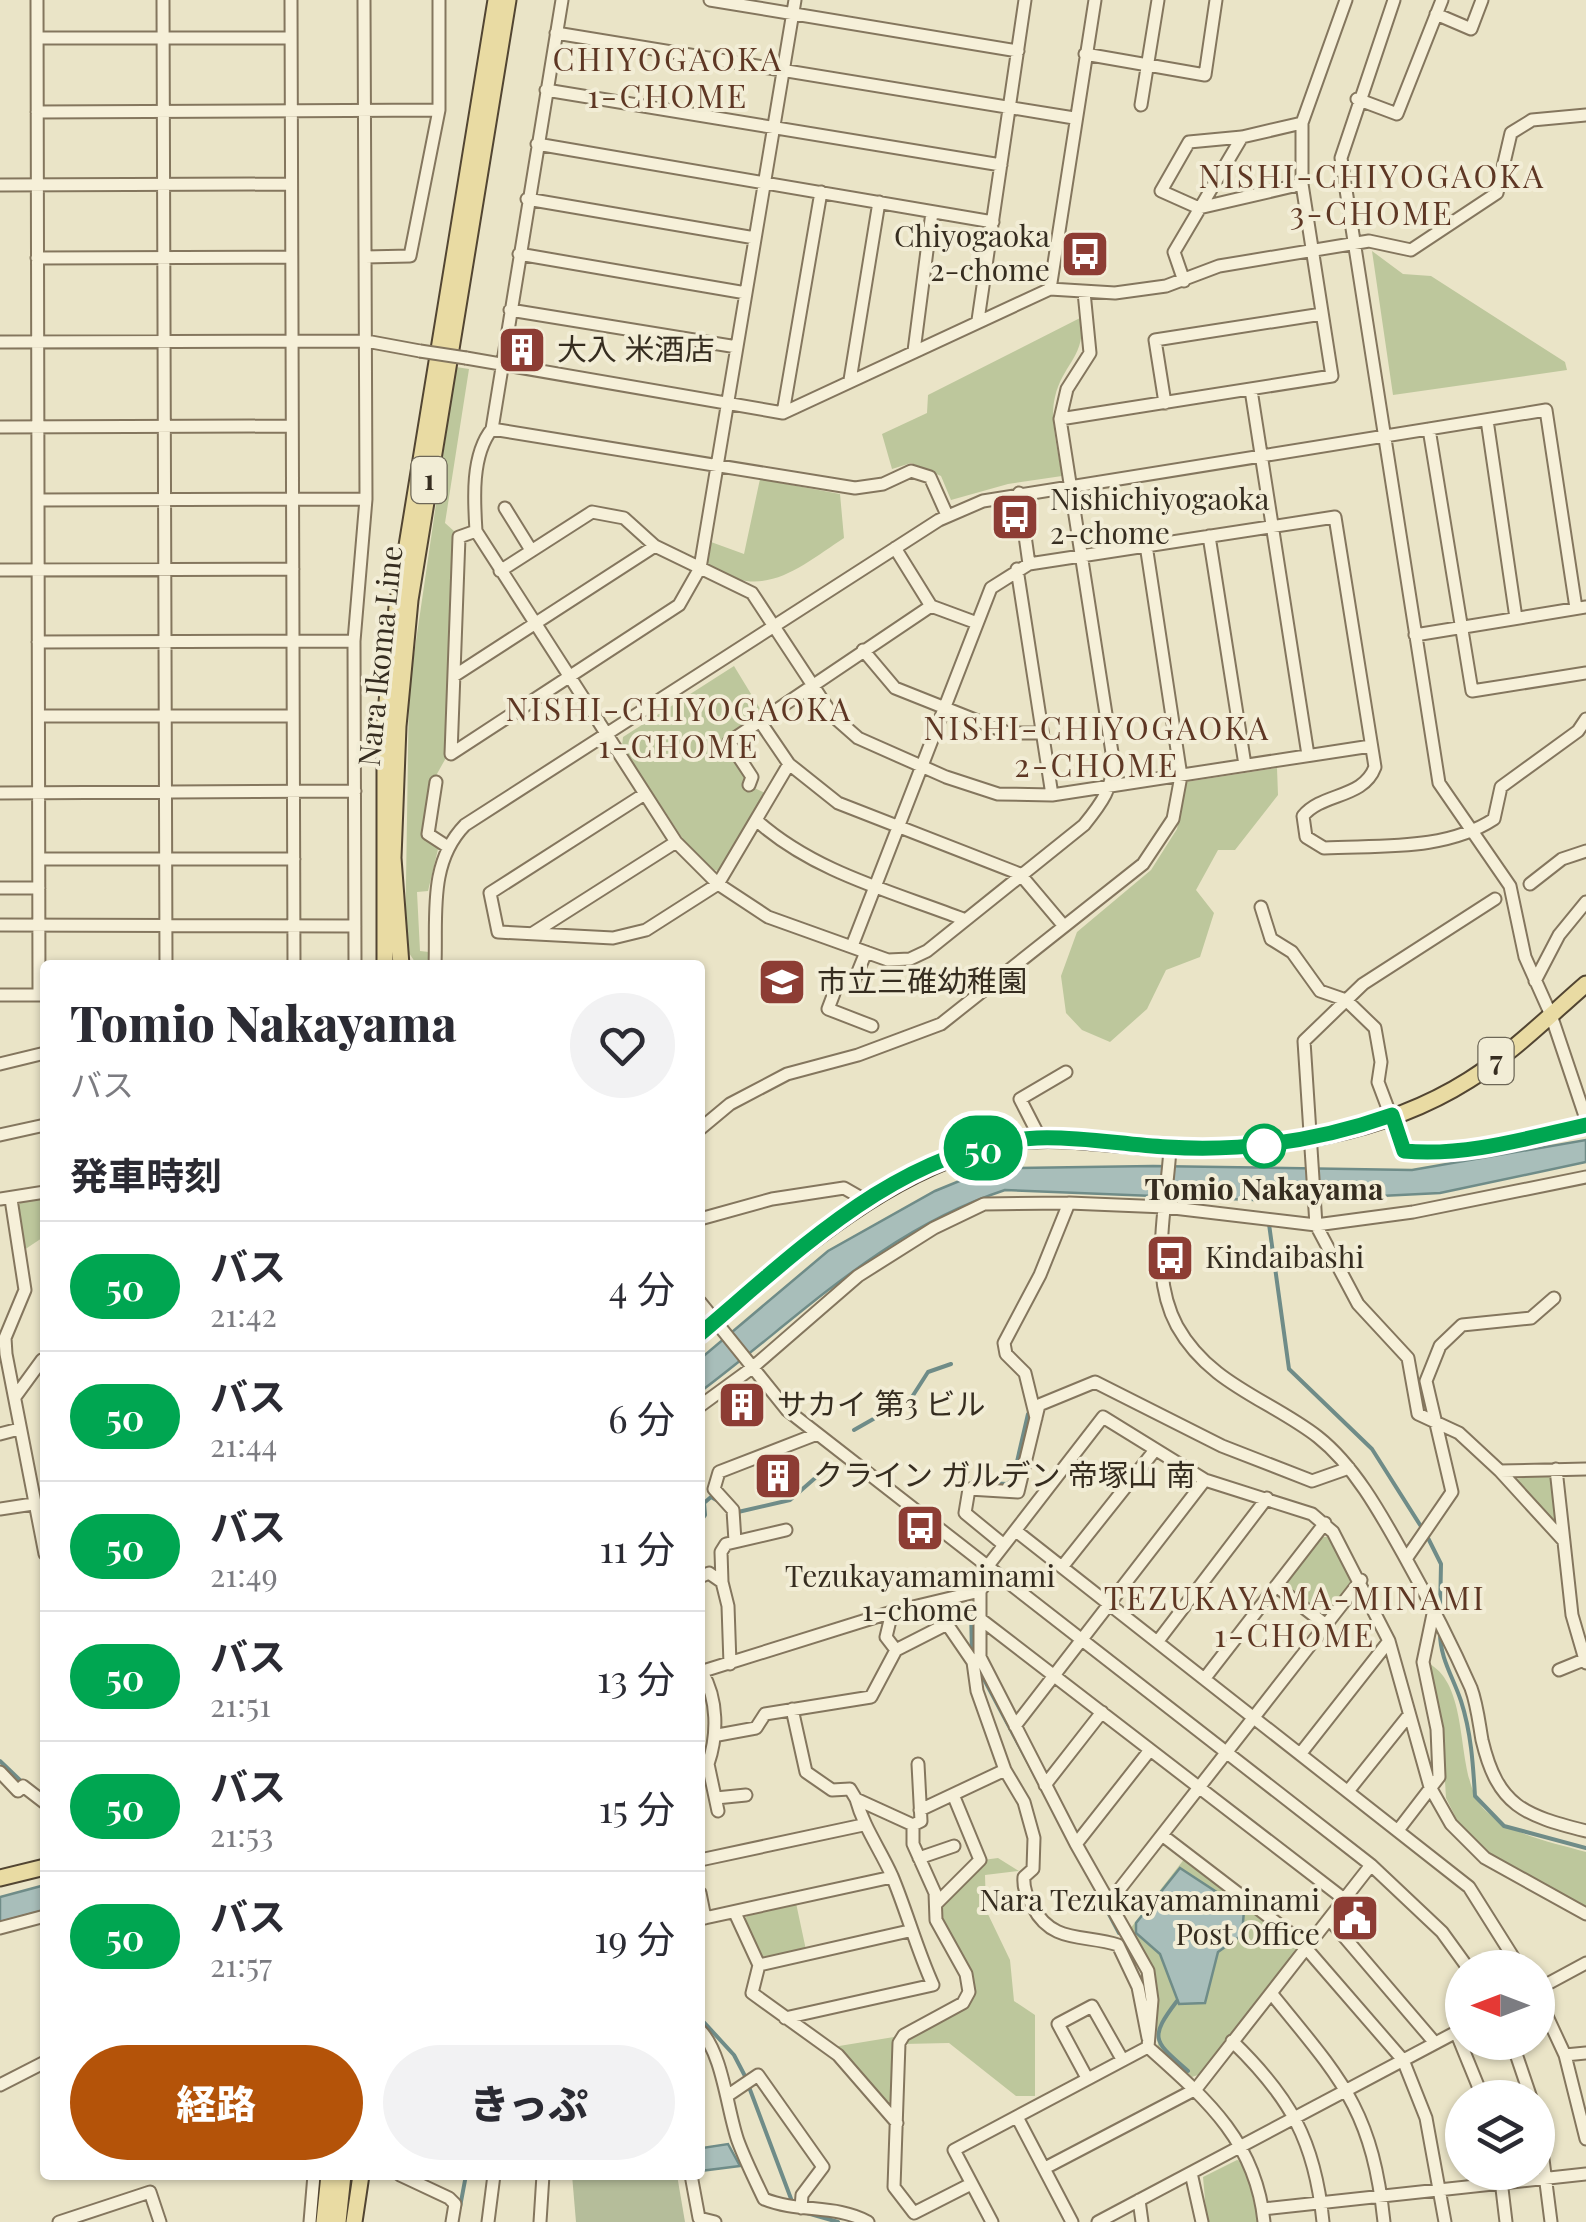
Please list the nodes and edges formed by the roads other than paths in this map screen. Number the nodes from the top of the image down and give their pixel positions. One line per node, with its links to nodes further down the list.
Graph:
1 (36, 0): 22 (street)
2 (163, 0): 23 (street)
3 (290, 0): 24 (street)
4 (364, 0): 33 (street)
5 (439, 0): 34 (street)
6 (496, 0): 192 (main road, Nara Ikoma Line / 1)
7 (508, 0): 193 (main road, Nara Ikoma Line / 1)
8 (562, 0): 21 (street)
9 (710, 0): 19 (street)
10 (795, 0): 19 (street)
11 (1025, 0): 25 (street)
12 (1095, 0): 26 (street)
13 (1158, 0): 27 (street)
14 (1216, 0): 27 (street)
15 (1346, 0): 40 (street)
16 (1394, 0): 30 (street)
17 (1442, 0): 20 (street)
18 (1482, 0): 20 (street)
19 (793, 14): 25 (street); 28 (street)
20 (1436, 14): 30 (street)
21 (556, 33): 28 (street); 29 (street)
22 (37, 38): 23 (street); 37 (street)
23 (164, 38): 24 (street); 35 (street)
24 (291, 38): 36 (street)
25 (1018, 52): 32 (street)
26 (1086, 54): 27 (street); 39 (street)
27 (1148, 65): 31 (street)
28 (783, 72): 32 (street); 41 (street)
29 (546, 90): 41 (street); 43 (street)
30 (1358, 99): 58 (street)
31 (1142, 105)
32 (1010, 107): 39 (street); 44 (street)
33 (364, 110): 34 (street); 36 (street); 64 (street)
34 (439, 110): 64 (street)
35 (164, 111): 36 (street); 37 (street); 50 (street)
36 (291, 111): 46 (street)
37 (37, 112): 49 (street)
38 (1586, 115): 58 (street)
39 (1074, 118): 66 (street)
40 (1302, 123): 42 (street); 47 (street)
41 (773, 128): 44 (street); 45 (street)
42 (1242, 137): 54 (street); 54 (street)
43 (536, 144): 45 (street); 52 (street)
44 (1001, 165): 56 (street)
45 (764, 183): 51 (street); 57 (street)
46 (291, 184): 50 (street); 61 (street)
47 (1302, 184): 54 (street); 59 (street)
48 (0, 185): 49 (street)
49 (37, 185): 50 (street); 62 (street)
50 (164, 185): 63 (street)
51 (821, 192): 53 (street); 84 (street)
52 (528, 200): 57 (street); 60 (street)
53 (879, 202): 55 (street); 80 (street)
54 (1199, 208): 65 (street)
55 (932, 212): 56 (street); 78 (street)
56 (992, 222): 71 (street)
57 (755, 238): 68 (street)
58 (1356, 244): 59 (street); 93 (street)
59 (1313, 252): 65 (street); 70 (street)
60 (519, 254): 68 (street); 69 (street)
61 (292, 257): 63 (street); 76 (street)
62 (37, 258): 63 (street); 74 (street)
63 (164, 258): 75 (street)
64 (365, 258): 72 (street)
65 (1184, 281): 67 (street)
66 (1050, 289): 67 (street); 71 (street)
67 (1084, 292): 85 (street)
68 (746, 293): 77 (street)
69 (510, 310): 77 (street); 79 (street)
70 (1322, 314): 81 (street); 82 (street)
71 (978, 320): 78 (street)
72 (366, 341): 76 (street); 79 (street, bridge); 100 (street)
73 (0, 342): 74 (street)
74 (38, 342): 75 (street); 87 (street)
75 (164, 342): 76 (street); 88 (street)
76 (292, 342): 89 (street)
77 (737, 348): 83 (street)
78 (914, 351): 80 (street)
79 (503, 367): 83 (street); 91 (street)
80 (850, 380): 84 (street)
81 (1250, 390): 82 (street); 94 (street)
82 (1165, 403): 85 (street)
83 (727, 405): 84 (street); 95 (street)
84 (783, 413)
85 (1060, 419): 96 (street)
86 (1487, 420): 92 (street); 120 (street); 121 (street)
87 (38, 426): 88 (street); 90 (street); 101 (street)
88 (165, 426): 89 (street); 98 (street)
89 (292, 426): 99 (street)
90 (0, 427)
91 (492, 429): 95 (street); 105 (street)
92 (1429, 429): 93 (street); 125 (street)
93 (1385, 436): 94 (street); 126 (street)
94 (1261, 456): 96 (street); 104 (street)
95 (716, 468): 103 (street); 113 (street)
96 (1070, 486): 97 (street); 111 (street)
97 (1019, 494): 103 (street); 112 (street)
98 (165, 499): 99 (street); 101 (street); 114 (street)
99 (292, 499): 100 (street); 115 (street)
100 (366, 499): 130 (street)
101 (38, 500): 117 (street)
102 (505, 508): 110 (street)
103 (947, 515): 109 (street)
104 (1272, 526): 106 (street); 144 (street); 145 (street)
105 (476, 532): 118 (street); 133 (street)
106 (1210, 536): 107 (street); 147 (street)
107 (1146, 545): 111 (street); 149 (street)
108 (655, 546): 110 (street); 113 (street); 123 (street)
109 (895, 548): 119 (street); 124 (street)
110 (531, 550): 118 (street)
111 (1081, 556): 112 (street); 152 (street)
112 (1022, 567): 122 (street); 142 (street)
113 (700, 568): 124 (street); 134 (street)
114 (165, 569): 115 (street); 117 (street); 128 (street)
115 (292, 569): 129 (street)
116 (0, 570): 117 (street)
117 (38, 570): 127 (street)
118 (500, 571): 123 (street)
119 (931, 606): 122 (street); 131 (street)
120 (1581, 608): 121 (street)
121 (1516, 618): 125 (street)
122 (976, 623): 136 (street)
123 (535, 624): 133 (street); 134 (street)
124 (774, 626): 135 (street); 143 (street)
125 (1462, 627): 126 (street); 132 (street)
126 (1415, 635): 162 (street)
127 (38, 642): 128 (street); 137 (street)
128 (165, 642): 129 (street); 138 (street)
129 (293, 642): 130 (street); 139 (street)
130 (354, 642): 153 (street)
131 (863, 650): 135 (street); 136 (street)
132 (1586, 673)
133 (454, 676): 134 (street)
134 (569, 678): 143 (street)
135 (812, 686): 141 (street); 148 (street)
136 (943, 708): 142 (street); 148 (street)
137 (38, 716): 138 (street); 154 (street)
138 (166, 716): 139 (street); 155 (street)
139 (293, 716): 156 (street)
140 (1586, 719): 162 (street)
141 (759, 720): 146 (street); 151 (street)
142 (1042, 733): 159 (street)
143 (605, 735): 158 (street); 164 (street)
144 (1371, 746): 145 (street); 162 (street)
145 (1308, 755): 147 (street)
146 (788, 764): 160 (street); 161 (street)
147 (1245, 765): 149 (street)
148 (920, 766): 159 (street); 161 (street)
149 (1181, 776): 152 (street); 179 (street)
150 (436, 782): 164 (street)
151 (749, 785)
152 (1110, 786): 159 (street); 169 (street)
153 (355, 791): 156 (street); 184 (street)
154 (39, 792): 155 (street); 157 (street); 167 (street)
155 (166, 792): 156 (street); 168 (street)
156 (293, 792): 166 (street)
157 (0, 793)
158 (644, 795): 163 (street); 185 (street)
159 (1052, 795)
160 (756, 820): 170 (street); 172 (street)
161 (896, 826): 169 (street); 172 (street)
162 (1473, 833): 195 (street)
163 (676, 842): 170 (street); 185 (street)
164 (448, 847): 194 (street)
165 (1586, 851): 171 (street)
166 (294, 858): 168 (street); 183 (street)
167 (39, 859): 168 (street); 174 (street)
168 (166, 859): 182 (street)
169 (1020, 874): 178 (street); 179 (street)
170 (718, 884): 185 (street); 186 (street)
171 (1530, 884)
172 (874, 885): 178 (street); 186 (street)
173 (0, 888): 174 (street)
174 (39, 888): 181 (street)
175 (1495, 899): 199 (street)
176 (1586, 902): 195 (street)
177 (1261, 907): 199 (street)
178 (962, 919): 187 (street)
179 (1063, 924): 207 (street)
180 (0, 925): 181 (street)
181 (39, 925): 182 (street); 188 (street)
182 (166, 925): 183 (street); 189 (street)
183 (294, 926): 184 (street); 190 (street)
184 (355, 926): 191 (street)
185 (533, 933)
186 (852, 946): 187 (street)
187 (866, 952): 201 (street)
188 (40, 960)
189 (166, 960)
190 (294, 960)
191 (355, 960)
192 (385, 960)
193 (401, 960)
194 (435, 960)
195 (1535, 980): 200 (street)
196 (1586, 984): 200 (main road, 7)
197 (0, 995): 198 (street)
198 (40, 995)
199 (1346, 1000): 205 (street); 211 (street)
200 (1551, 1015): 205 (main road, 7); 206 (street)
201 (872, 1026)
202 (40, 1055): 203 (street)
203 (0, 1064)
204 (1066, 1072): 210 (street)
205 (1392, 1115): 206 (street); 211 (main road, 7)
206 (1586, 1122)
207 (705, 1125)
208 (40, 1127): 209 (street)
209 (0, 1134)
210 (1040, 1138): 212 (main road, 7); 216 (main road, 7)
211 (1307, 1140): 212 (main road, 7); 220 (street)
212 (1170, 1148): 217 (street)
213 (1586, 1177): 220 (street)
214 (40, 1193): 215 (street)
215 (6, 1198): 227 (street)
216 (865, 1200): 219 (street); 223 (main road, 7)
217 (1166, 1202): 218 (street); 220 (street); 235 (street)
218 (1068, 1203): 226 (street); 229 (street)
219 (705, 1218)
220 (1316, 1220): 230 (street)
221 (1554, 1298): 230 (street)
222 (705, 1308): 223 (street)
223 (716, 1320): 224 (main road, 7); 226 (street)
224 (705, 1330)
225 (40, 1363): 227 (street)
226 (751, 1366): 228 (street); 233 (street)
227 (15, 1397): 231 (street)
228 (705, 1402)
229 (1036, 1418): 235 (street); 248 (street)
230 (1434, 1422): 238 (street); 249 (street)
231 (19, 1429): 232 (street); 241 (street)
232 (0, 1434)
233 (818, 1434): 247 (street); 251 (street)
234 (1154, 1450): 239 (street); 245 (street); 250 (street)
235 (1349, 1468): 249 (street)
236 (1556, 1469): 237 (street); 238 (street); 246 (street)
237 (1586, 1469)
238 (1500, 1470): 246 (street)
239 (1205, 1480): 240 (street); 258 (street)
240 (1267, 1498): 243 (street); 265 (street)
241 (38, 1508): 242 (street)
242 (0, 1510)
243 (1324, 1523): 253 (street); 255 (street)
244 (786, 1530): 247 (street)
245 (1016, 1531): 248 (street); 250 (street)
246 (1563, 1540): 269 (street)
247 (735, 1542): 254 (street)
248 (1004, 1545): 251 (street)
249 (1406, 1560): 260 (street)
250 (1062, 1567): 258 (street)
251 (991, 1570): 256 (street); 264 (street)
252 (705, 1575): 254 (street)
253 (1361, 1580): 263 (street); 266 (street)
254 (722, 1582): 270 (street)
255 (1276, 1586): 263 (street); 275 (street)
256 (980, 1591): 257 (street); 261 (street)
257 (943, 1600): 259 (street); 262 (street)
258 (1109, 1604): 264 (street); 265 (street)
259 (892, 1612): 267 (street); 270 (street)
260 (1433, 1614): 291 (street); 302 (street)
261 (979, 1618): 268 (street); 273 (street)
262 (946, 1624): 267 (street); 268 (street)
263 (1326, 1625): 279 (street)
264 (1082, 1640): 273 (street); 283 (street)
265 (1158, 1641): 275 (street)
266 (1389, 1641): 278 (street); 284 (street)
267 (896, 1650): 276 (street)
268 (976, 1659): 280 (street); 288 (street)
269 (1585, 1661): 271 (street)
270 (730, 1664): 272 (street)
271 (1559, 1670)
272 (705, 1671)
273 (1054, 1675): 277 (street); 280 (street)
274 (705, 1678): 281 (street)
275 (1205, 1678): 279 (street)
276 (792, 1709): 281 (street); 296 (street)
277 (1102, 1712): 282 (street); 290 (street)
278 (1409, 1715): 291 (street); 293 (street)
279 (1254, 1716): 283 (street); 284 (street)
280 (1015, 1726): 290 (street)
281 (718, 1735): 285 (street)
282 (1150, 1750): 292 (street); 304 (street)
283 (1226, 1752): 292 (street); 308 (street)
284 (1302, 1753): 293 (street)
285 (705, 1763)
286 (918, 1764): 298 (street)
287 (705, 1768): 294 (street)
288 (1004, 1770): 295 (street); 334 (street)
289 (0, 1772): 297 (street)
290 (1045, 1785): 304 (street)
291 (1430, 1787): 301 (street); 316 (street)
292 (1199, 1788): 303 (street); 312 (street)
293 (1350, 1790): 301 (street)
294 (746, 1795)
295 (954, 1797): 298 (street); 313 (street)
296 (856, 1798): 299 (street); 300 (street)
297 (40, 1800)
298 (920, 1810): 299 (street)
299 (914, 1824): 306 (street)
300 (863, 1825): 307 (street); 310 (street)
301 (1399, 1828): 324 (street)
302 (1586, 1831)
303 (1162, 1835): 314 (street); 322 (street)
304 (1076, 1844): 314 (street)
305 (954, 1846): 306 (street)
306 (919, 1858): 313 (street)
307 (705, 1859)
308 (1371, 1865): 312 (street); 323 (street)
309 (40, 1868): 311 (main road)
310 (892, 1877): 315 (street); 321 (street)
311 (0, 1878)
312 (1344, 1899): 319 (street)
313 (936, 1904): 350 (street)
314 (1108, 1904): 334 (street)
315 (735, 1912): 318 (street); 326 (street)
316 (1586, 1914)
317 (40, 1917): 320 (street)
318 (705, 1918)
319 (1329, 1919): 322 (street); 335 (street)
320 (0, 1928)
321 (909, 1932): 326 (street); 329 (street)
322 (1306, 1947): 328 (street); 340 (street)
323 (1455, 1950)
324 (1509, 1950)
325 (1586, 1963): 327 (street)
326 (758, 1965): 329 (street)
327 (1555, 1980)
328 (1271, 1993): 333 (street); 345 (street)
329 (785, 2018): 350 (street)
330 (1555, 2035): 337 (street)
331 (705, 2036): 338 (street)
332 (1445, 2038): 335 (street)
333 (1232, 2041): 344 (street); 348 (street)
334 (1148, 2042): 339 (street); 344 (street)
335 (1435, 2043): 340 (street)
336 (1586, 2053): 337 (street)
337 (1564, 2055): 347 (street)
338 (706, 2060): 346 (street)
339 (1122, 2060): 342 (street); 342 (street)
340 (1403, 2060): 345 (street); 369 (street)
341 (40, 2065): 343 (street)
342 (1088, 2078): 349 (street)
343 (0, 2085)
344 (1196, 2089): 352 (street); 353 (street)
345 (1349, 2089): 348 (street); 372 (street)
346 (730, 2094): 375 (street); 375 (street)
347 (1584, 2113): 351 (street)
348 (1297, 2116): 352 (street); 374 (street)
349 (1016, 2117): 353 (street); 367 (street)
350 (897, 2123): 367 (street)
351 (1586, 2139)
352 (1243, 2145): 354 (street); 376 (street)
353 (1044, 2168): 390 (street)
354 (1190, 2173): 373 (street); 393 (street)
355 (1586, 2174): 356 (street)
356 (1555, 2177)
357 (314, 2180): 380 (street)
358 (328, 2180): 381 (main road)
359 (342, 2180): 382 (main road)
360 (360, 2180): 383 (main road)
361 (396, 2180): 366 (street)
362 (409, 2180): 366 (street)
363 (493, 2180): 385 (street)
364 (543, 2180): 386 (street)
365 (692, 2180): 377 (street)
366 (415, 2183): 384 (street)
367 (971, 2184): 389 (street)
368 (1445, 2188): 369 (street)
369 (1442, 2189): 372 (street); 396 (street)
370 (1502, 2190): 397 (street)
371 (1548, 2190): 398 (street)
372 (1381, 2196): 374 (street); 395 (street)
373 (1139, 2200): 391 (street); 392 (street)
374 (1321, 2202): 376 (street); 394 (street)
375 (801, 2208): 388 (street)
376 (1263, 2215)
377 (699, 2220): 387 (street)
378 (59, 2222): 379 (street)
379 (160, 2222)
380 (310, 2222)
381 (324, 2222)
382 (338, 2222)
383 (354, 2222)
384 (452, 2222)
385 (488, 2222)
386 (540, 2222)
387 (715, 2222)
388 (868, 2222)
389 (992, 2222)
390 (1072, 2222)
391 (1098, 2222)
392 (1142, 2222)
393 (1202, 2222)
394 (1323, 2222)
395 (1384, 2222)
396 (1445, 2222)
397 (1506, 2222)
398 (1552, 2222)

